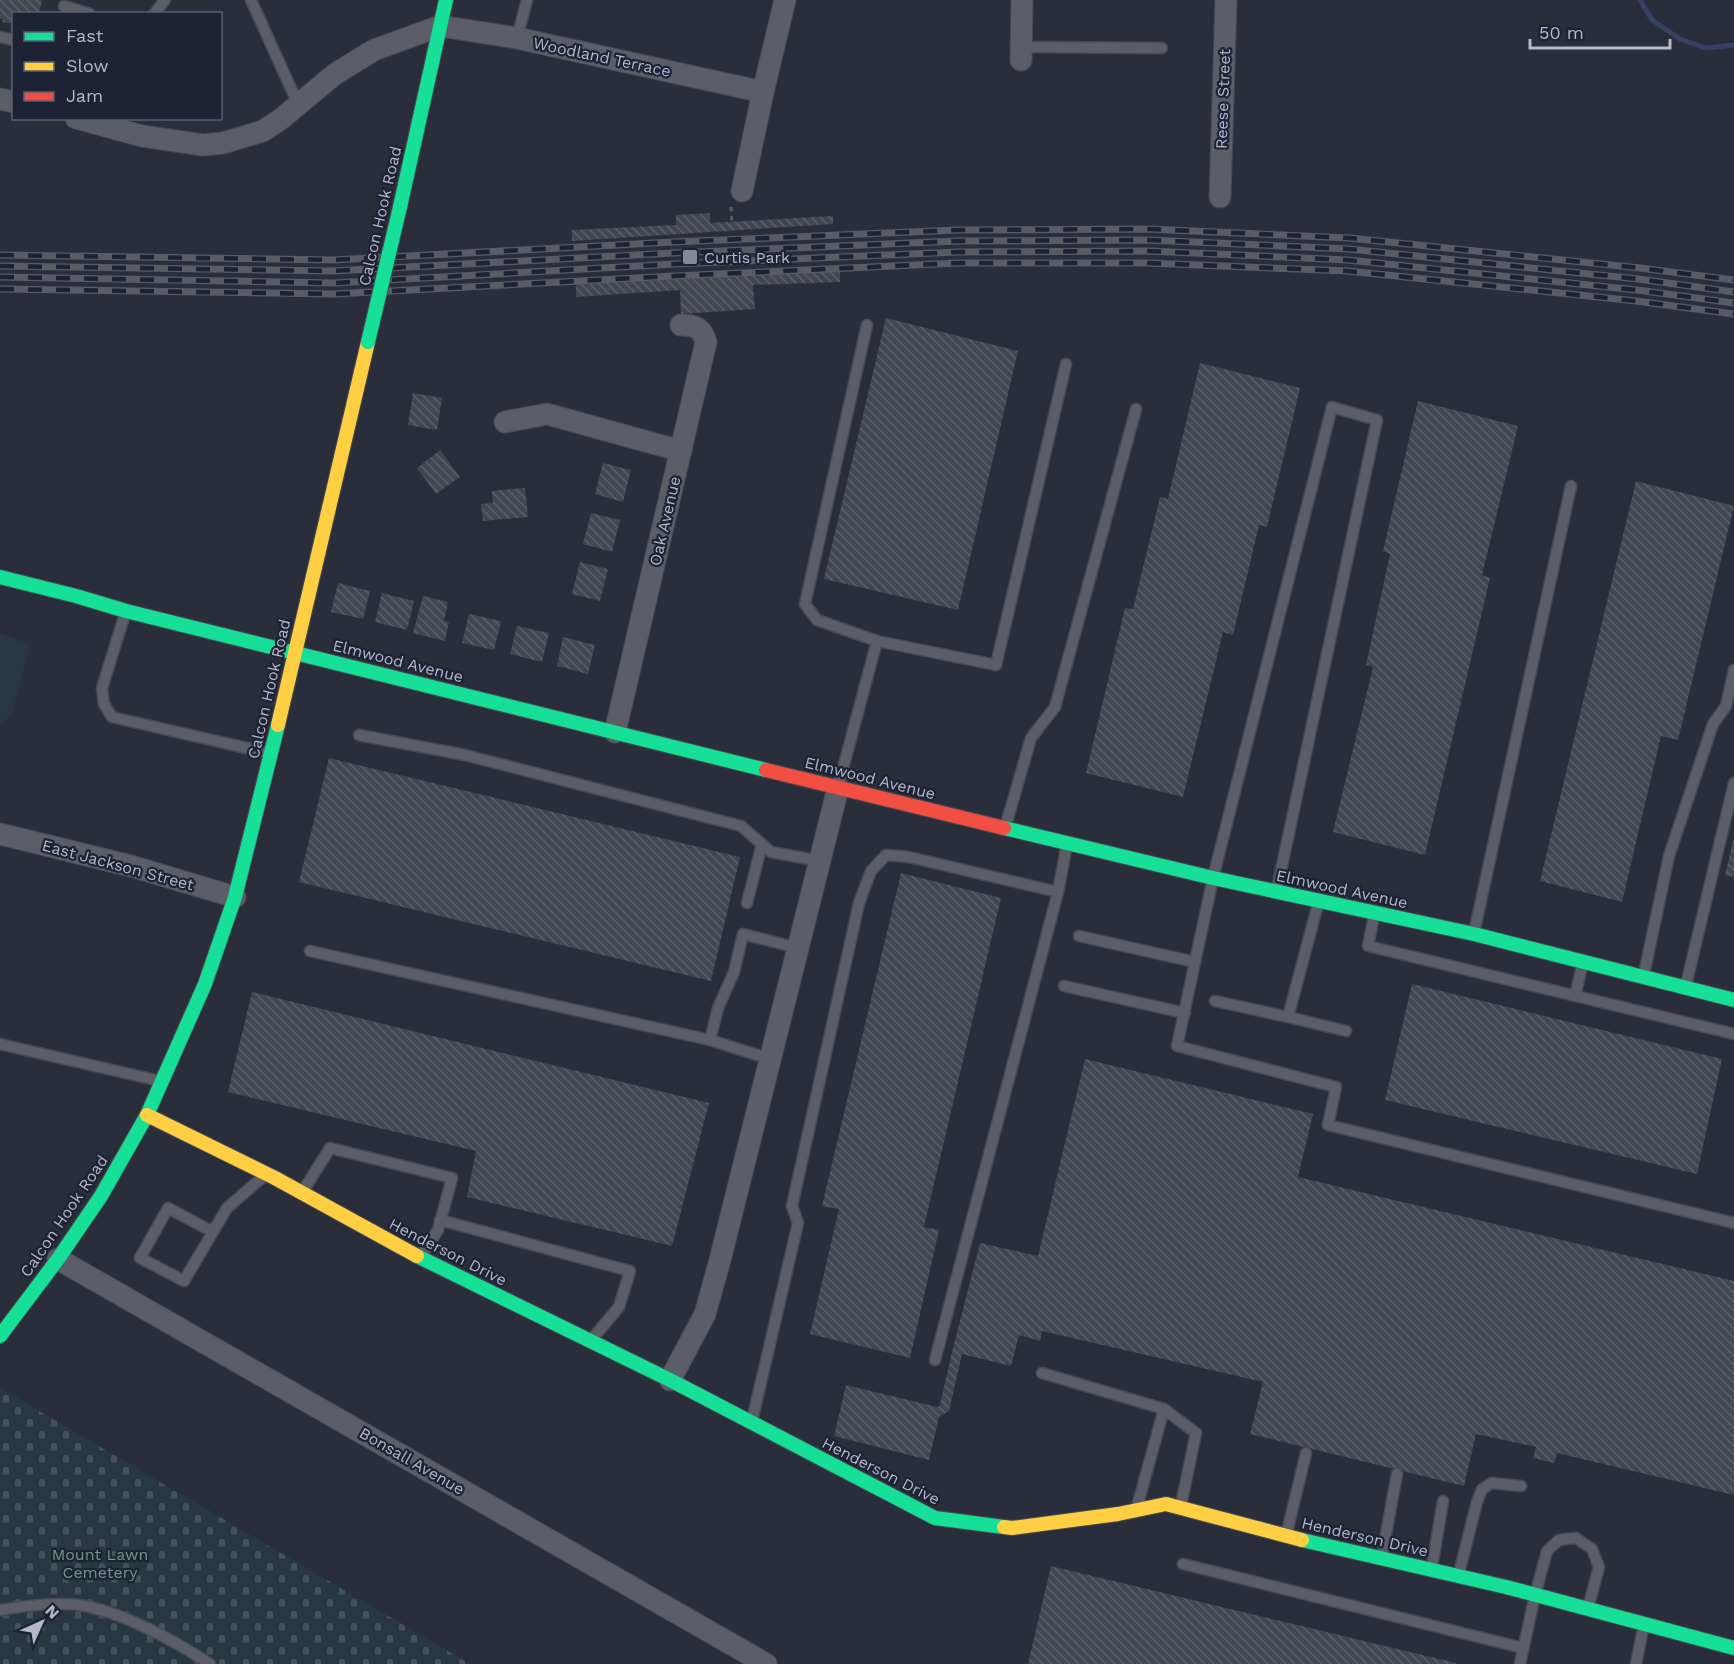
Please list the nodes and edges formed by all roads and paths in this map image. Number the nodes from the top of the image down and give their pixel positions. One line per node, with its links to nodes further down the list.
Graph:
1 (165, 0): 10 (lane)
2 (251, 0): 16 (lane)
3 (446, 0): 11 (street, Calcon Hook Road)
4 (527, 0): 12 (lane)
5 (785, 0): 15 (street)
6 (1022, 0): 14 (street)
7 (1227, 0): 20 (street, Reese Street)
8 (64, 6): 9 (lane)
9 (84, 12)
10 (156, 12)
11 (440, 26): 12 (street, Woodland Terrace); 16 (street); 31 (street, Calcon Hook Road, bridge)
12 (518, 38): 15 (street, Woodland Terrace)
13 (1162, 48): 14 (lane)
14 (1021, 53)
15 (763, 92): 19 (street)
16 (298, 104): 18 (street)
17 (90, 120): 18 (street)
18 (117, 124)
19 (742, 191)
20 (1220, 197)
21 (681, 325): 26 (street, Oak Avenue)
22 (867, 325): 30 (lane)
23 (1066, 364): 30 (lane)
24 (1136, 409): 38 (lane)
25 (505, 422): 26 (street)
26 (681, 451): 33 (street, Oak Avenue)
27 (1571, 486): 50 (lane)
28 (0, 577): 29 (street, Elmwood Avenue)
29 (126, 611): 31 (street, Elmwood Avenue); 35 (lane)
30 (877, 641): 37 (lane)
31 (295, 652): 33 (street, Elmwood Avenue); 35 (street, Calcon Hook Road)
32 (1734, 670): 56 (lane)
33 (615, 732): 37 (street, Elmwood Avenue)
34 (359, 735): 41 (lane)
35 (271, 754): 46 (street, Calcon Hook Road)
36 (1734, 783): 58 (lane)
37 (838, 788): 38 (street, Elmwood Avenue); 42 (street)
38 (1005, 828): 40 (street, Elmwood Avenue)
39 (0, 834): 46 (street, East Jackson Street)
40 (1067, 843): 43 (street, Elmwood Avenue); 45 (lane)
41 (762, 844): 42 (lane); 48 (lane)
42 (819, 861): 52 (street)
43 (1213, 878): 44 (street, Elmwood Avenue); 44 (lane); 54 (lane)
44 (1276, 891): 47 (street, Elmwood Avenue)
45 (1058, 892): 80 (lane); 84 (lane)
46 (235, 897): 69 (street, Calcon Hook Road)
47 (1319, 901): 49 (street, Elmwood Avenue); 63 (lane)
48 (747, 903)
49 (1374, 912): 50 (street, Elmwood Avenue); 59 (lane)
50 (1474, 934): 55 (street, Elmwood Avenue)
51 (1079, 936): 54 (lane)
52 (798, 948): 66 (lane); 68 (street)
53 (310, 951): 66 (lane)
54 (1195, 962): 62 (lane)
55 (1583, 962): 56 (street, Elmwood Avenue); 59 (lane)
56 (1643, 978): 58 (street, Elmwood Avenue)
57 (1064, 986): 62 (lane)
58 (1685, 988): 60 (street, Elmwood Avenue)
59 (1575, 996): 65 (lane)
60 (1734, 1000)
61 (1215, 1001): 63 (lane)
62 (1185, 1013): 74 (lane)
63 (1288, 1017): 64 (lane)
64 (1346, 1031)
65 (1734, 1034)
66 (710, 1040): 68 (lane)
67 (0, 1044): 69 (lane)
68 (770, 1059): 82 (street)
69 (161, 1081): 70 (street, Calcon Hook Road)
70 (147, 1115): 71 (street, Henderson Drive); 76 (street, Calcon Hook Road)
71 (266, 1174): 72 (street, Henderson Drive); 75 (lane)
72 (301, 1194): 73 (lane); 77 (street, Henderson Drive)
73 (440, 1220): 77 (lane); 79 (lane)
74 (1734, 1223)
75 (213, 1232): 75 (lane)
76 (58, 1258): 78 (street, Calcon Hook Road); 103 (street, Bonsall Avenue)
77 (420, 1258): 79 (street, Henderson Drive)
78 (0, 1335)
79 (590, 1342): 82 (street, Henderson Drive)
80 (935, 1359)
81 (1042, 1373): 83 (lane)
82 (670, 1380): 84 (street, Henderson Drive)
83 (1164, 1409): 89 (lane); 90 (lane)
84 (752, 1424): 90 (street, Henderson Drive)
85 (1306, 1453): 91 (lane)
86 (1396, 1474): 92 (lane)
87 (1521, 1486): 95 (lane)
88 (1443, 1501): 94 (lane)
89 (1181, 1508): 90 (street, Henderson Drive); 91 (street, Henderson Drive)
90 (1136, 1510)
91 (1286, 1535): 92 (street, Henderson Drive)
92 (1381, 1559): 94 (street, Henderson Drive)
93 (1183, 1564): 100 (lane)
94 (1431, 1570): 95 (street, Henderson Drive)
95 (1458, 1576): 96 (street, Henderson Drive)
96 (1535, 1595): 97 (street, Henderson Drive); 97 (lane); 100 (lane)
97 (1587, 1609): 99 (street, Henderson Drive)
98 (0, 1610): 102 (lane)
99 (1644, 1624): 101 (street, Henderson Drive); 105 (lane)
100 (1524, 1648): 104 (lane)
101 (1734, 1648)
102 (210, 1664)
103 (766, 1664)
104 (1520, 1664)
105 (1636, 1664)

